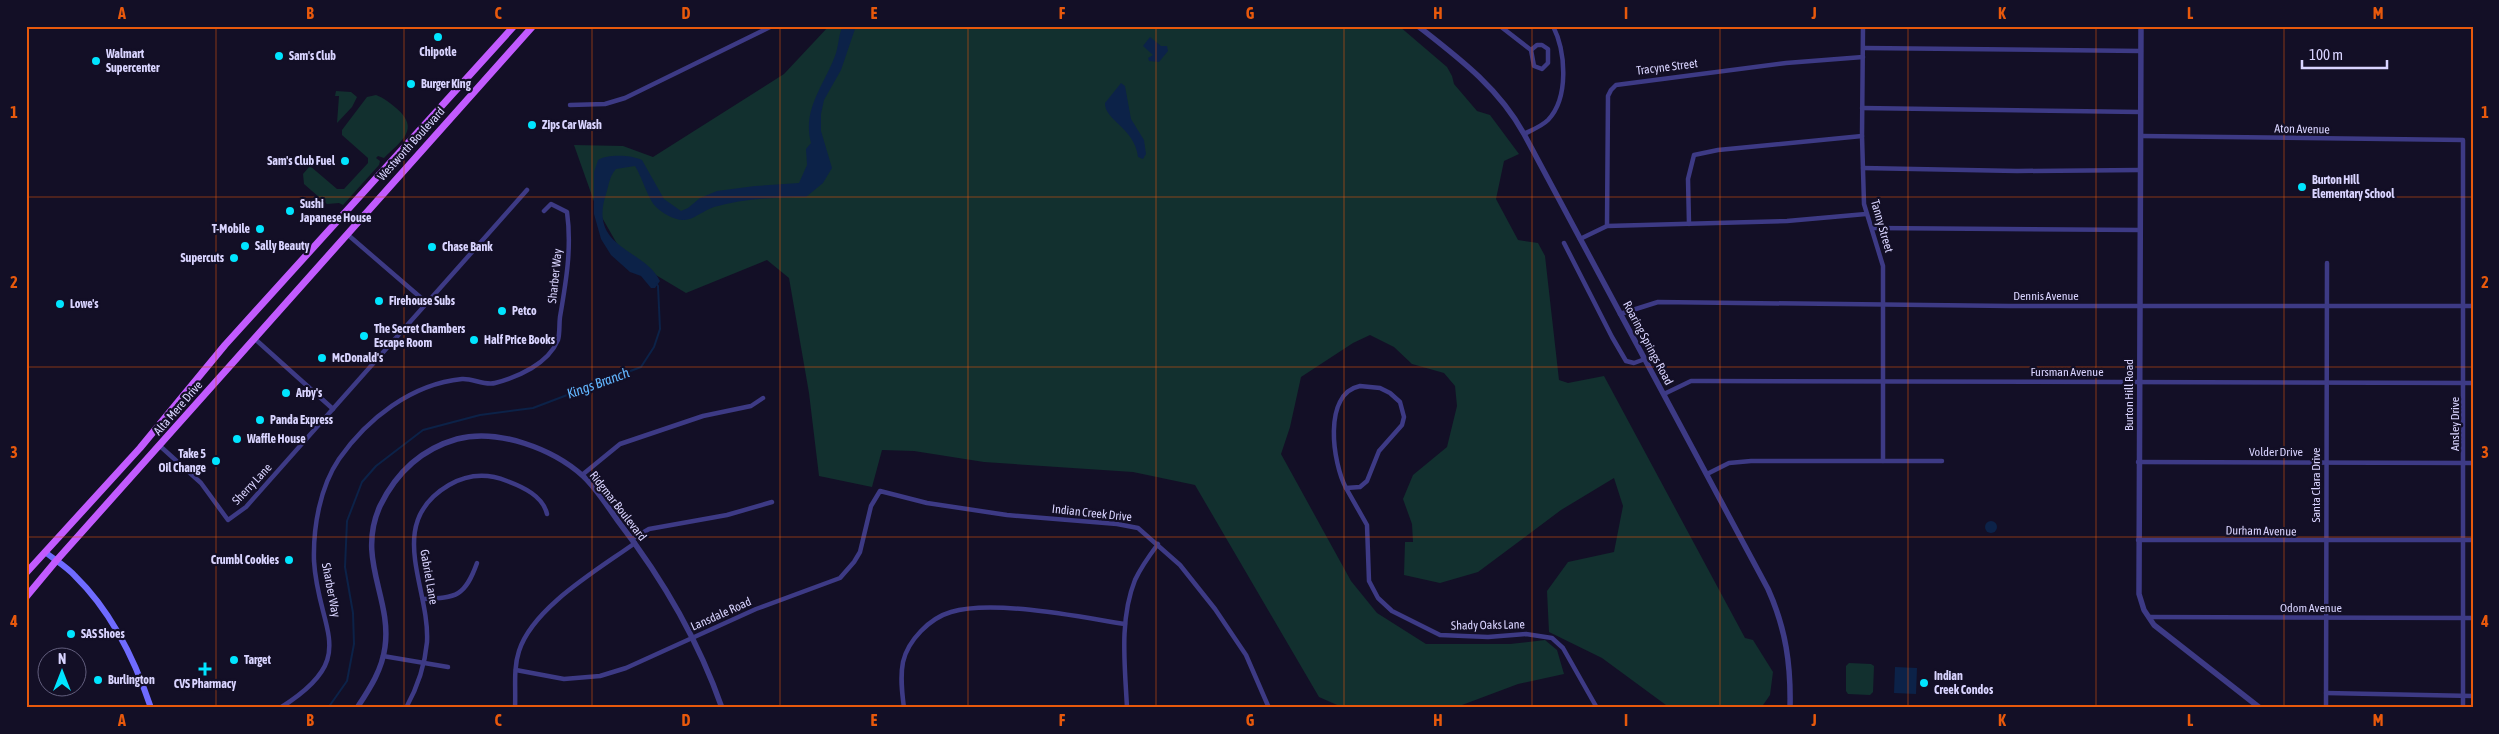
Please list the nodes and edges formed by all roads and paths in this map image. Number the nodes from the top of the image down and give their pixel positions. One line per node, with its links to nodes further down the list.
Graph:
1 (514, 26): 27 (main road, Westworth Boulevard)
2 (533, 26): 32 (main road, Westworth Boulevard)
3 (772, 26): 15 (street)
4 (1418, 26): 18 (street, Roaring Springs Road)
5 (1500, 26): 12 (street)
6 (1553, 26): 9 (street)
7 (1863, 26): 10 (street, Tanny Street)
8 (2141, 26): 13 (street, Burton Hill Road)
9 (1560, 48): 11 (street); 18 (street)
10 (1864, 48): 13 (street); 14 (street, Tanny Street)
11 (1548, 49): 12 (street); 12 (street)
12 (1530, 50)
13 (2141, 51): 17 (street, Burton Hill Road)
14 (1863, 57): 16 (street, Tanny Street); 29 (street, Tracyne Street)
15 (570, 105)
16 (1862, 108): 17 (street); 19 (street, Tanny Street)
17 (2140, 112): 20 (street, Burton Hill Road)
18 (1524, 134): 33 (street, Roaring Springs Road)
19 (1862, 136): 22 (street, Tanny Street); 28 (street)
20 (2141, 136): 21 (street, Aton Avenue); 23 (street, Burton Hill Road)
21 (2463, 140): 41 (street, Ansley Drive)
22 (1863, 168): 23 (street); 26 (street, Tanny Street)
23 (2140, 170): 31 (street, Burton Hill Road)
24 (527, 190): 36 (street, Sherry Lane)
25 (544, 211): 92 (street, Sharber Way)
26 (1866, 214): 28 (street); 30 (street, Tanny Street)
27 (337, 223): 72 (main road, Alta Mere Drive)
28 (1689, 224): 29 (street)
29 (1607, 226): 33 (street)
30 (1873, 228): 31 (street); 37 (street, Tanny Street)
31 (2140, 230): 38 (street, Burton Hill Road)
32 (346, 233): 36 (street); 43 (main road, Alta Mere Drive)
33 (1580, 239): 42 (street, Roaring Springs Road)
34 (1564, 243): 44 (street)
35 (2327, 263): 39 (street, Santa Clara Drive)
36 (427, 303): 52 (street, Sherry Lane)
37 (1884, 304): 38 (street, Dennis Avenue); 42 (street, Dennis Avenue); 45 (street, Tanny Street)
38 (2139, 306): 39 (street, Dennis Avenue); 46 (street, Burton Hill Road)
39 (2327, 306): 41 (street, Dennis Avenue); 47 (street, Santa Clara Drive)
40 (2473, 306): 41 (street, Dennis Avenue)
41 (2462, 307): 48 (street, Ansley Drive)
42 (1620, 314): 44 (street, Roaring Springs Road)
43 (255, 339): 52 (street); 53 (main road, Alta Mere Drive)
44 (1645, 358): 50 (street, Roaring Springs Road)
45 (1883, 381): 46 (street, Fursman Avenue); 50 (street, Fursman Avenue); 54 (street, Tanny Street)
46 (2139, 382): 47 (street, Fursman Avenue); 56 (street, Burton Hill Road)
47 (2327, 383): 48 (street, Fursman Avenue); 57 (street, Santa Clara Drive)
48 (2465, 383): 49 (street, Fursman Avenue); 58 (street, Ansley Drive)
49 (2473, 383)
50 (1664, 394): 60 (street, Roaring Springs Road)
51 (763, 398): 61 (street)
52 (332, 409): 53 (street, Sherry Lane)
53 (160, 446): 73 (main road, Alta Mere Drive)
54 (1883, 461): 55 (street); 60 (street)
55 (1942, 461)
56 (2138, 462): 57 (street, Volder Drive); 66 (street, Burton Hill Road)
57 (2326, 462): 58 (street, Volder Drive); 70 (street, Santa Clara Drive)
58 (2465, 463): 59 (street, Volder Drive); 67 (street, Ansley Drive)
59 (2473, 463)
60 (1707, 474): 101 (street, Roaring Springs Road)
61 (582, 475): 69 (street, Ridgmar Boulevard); 84 (street, Ridgmar Boulevard)
62 (1346, 488): 62 (street, Shady Oaks Lane); 100 (street, Shady Oaks Lane)
63 (880, 491): 71 (street, Indian Creek Drive); 83 (street, Lansdale Road)
64 (772, 502): 69 (street)
65 (546, 514): 77 (street, Gabriel Lane)
66 (2138, 540): 70 (street, Durham Avenue); 78 (street, Burton Hill Road)
67 (2464, 540): 68 (street, Durham Avenue); 70 (street, Durham Avenue); 80 (street, Ansley Drive)
68 (2473, 540)
69 (633, 541): 83 (street, Ridgmar Boulevard); 87 (street)
70 (2326, 541): 79 (street, Santa Clara Drive)
71 (1158, 544): 82 (street); 99 (street, Indian Creek Drive)
72 (45, 552): 73 (main road); 75 (main road, Alta Mere Drive)
73 (56, 560): 76 (main road, Alta Mere Drive); 91 (main road)
74 (477, 563): 77 (street)
75 (26, 573)
76 (26, 597)
77 (423, 599): 85 (street, Gabriel Lane)
78 (2149, 617): 79 (street, Odom Avenue); 102 (street, Burton Hill Road)
79 (2326, 618): 80 (street, Odom Avenue); 88 (street, Santa Clara Drive)
80 (2464, 618): 81 (street, Odom Avenue); 89 (street, Ansley Drive)
81 (2473, 618)
82 (1125, 624): 97 (street); 98 (street)
83 (692, 638): 87 (street, Lansdale Road); 96 (street, Ridgmar Boulevard)
84 (383, 656): 85 (street); 93 (street, Ridgmar Boulevard)
85 (423, 663): 86 (street); 94 (street, Gabriel Lane)
86 (448, 667)
87 (516, 670): 95 (street)
88 (2326, 693): 89 (street); 103 (street, Santa Clara Drive)
89 (2464, 696): 90 (street); 104 (street, Ansley Drive)
90 (2473, 696)
91 (151, 708)
92 (280, 708)
93 (358, 708)
94 (406, 708)
95 (515, 708)
96 (722, 708)
97 (904, 708)
98 (1127, 708)
99 (1269, 708)
100 (1597, 708)
101 (1790, 708)
102 (2260, 708)
103 (2326, 708)
104 (2464, 708)

